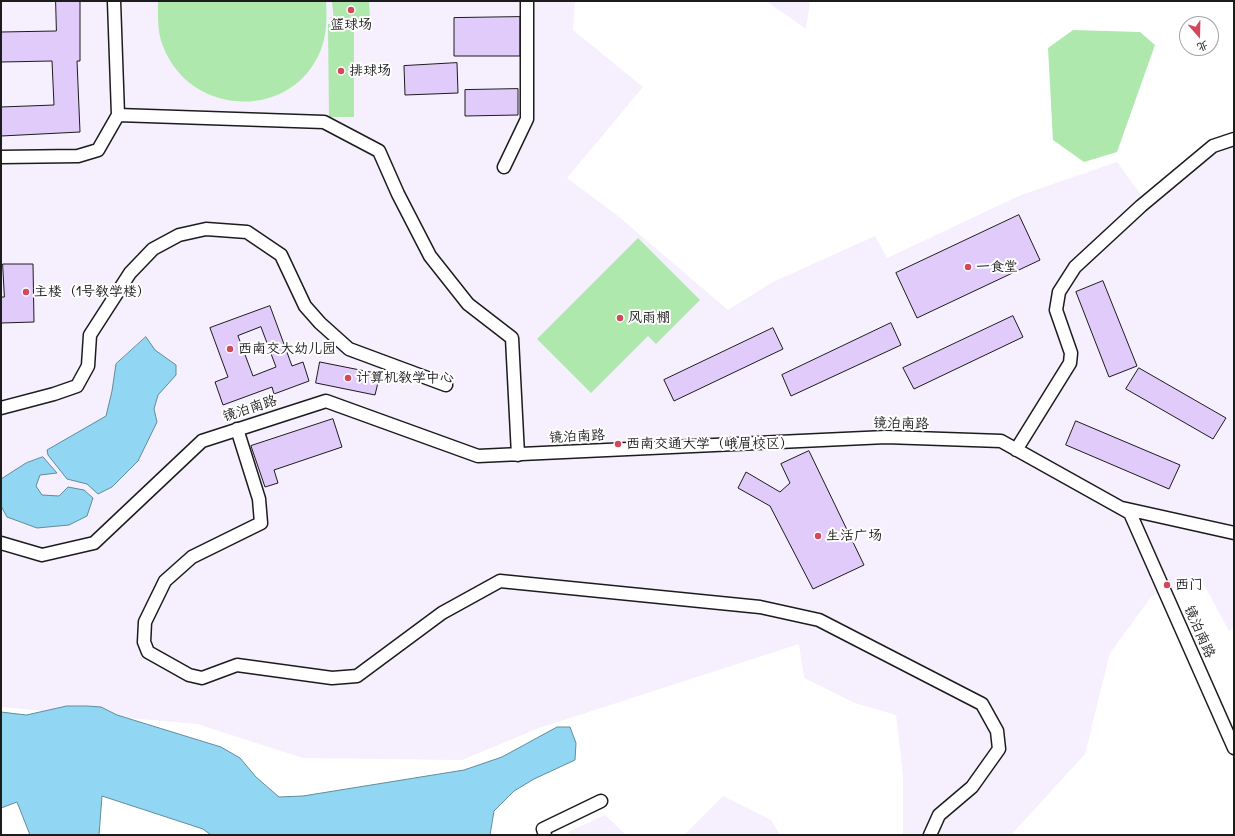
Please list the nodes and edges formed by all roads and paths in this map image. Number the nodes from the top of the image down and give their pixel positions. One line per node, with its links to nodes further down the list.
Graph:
1 (114, 1): 3 (street)
2 (527, 1): 6 (street)
3 (118, 115): 5 (street); 11 (street)
4 (1234, 138): 10 (street)
5 (1, 157)
6 (504, 167)
7 (446, 386): 8 (street)
8 (1, 408)
9 (237, 429): 11 (street, 镜泊南路); 14 (street, 镜泊南路); 18 (street)
10 (1016, 450): 11 (street, 镜泊南路); 12 (street, 镜泊南路)
11 (518, 454)
12 (1121, 508): 13 (street); 15 (street, 镜泊南路)
13 (1234, 533)
14 (1, 543)
15 (1234, 748)
16 (601, 801): 17 (street)
17 (545, 835)
18 (930, 835)

